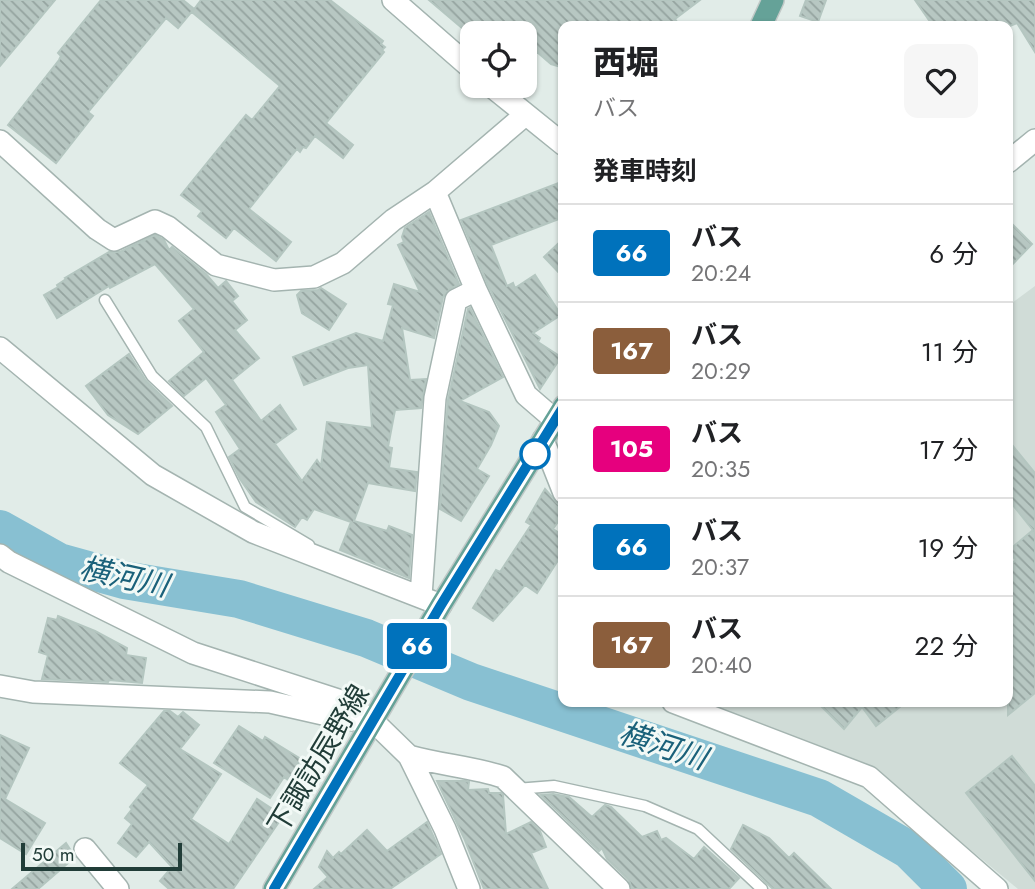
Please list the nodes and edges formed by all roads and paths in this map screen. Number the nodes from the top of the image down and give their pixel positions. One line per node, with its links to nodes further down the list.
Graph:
1 (393, 0): 4 (street)
2 (772, 0): 3 (main road)
3 (763, 21)
4 (460, 59)
5 (506, 98): 6 (street)
6 (525, 115): 7 (street); 11 (street)
7 (558, 140)
8 (1035, 140): 10 (street)
9 (0, 141): 11 (street)
10 (1013, 158)
11 (435, 192): 12 (street)
12 (476, 290): 15 (street); 21 (street)
13 (105, 300): 20 (lane)
14 (0, 348): 20 (street)
15 (558, 412)
16 (558, 415): 17 (main road, 下諏訪辰野線)
17 (543, 440): 18 (street); 22 (main road, 下諏訪辰野線)
18 (558, 478)
19 (0, 555): 25 (street)
20 (310, 555): 21 (street)
21 (421, 596): 22 (street)
22 (439, 609): 25 (main road, 下諏訪辰野線)
23 (0, 686): 25 (street)
24 (686, 707): 34 (street)
25 (378, 714): 26 (street); 30 (main road, 下諏訪辰野線)
26 (410, 756): 27 (street); 31 (street)
27 (516, 789): 32 (street); 33 (lane)
28 (85, 849): 29 (street)
29 (118, 889)
30 (274, 889)
31 (469, 889)
32 (619, 889)
33 (762, 889)
34 (997, 889)

